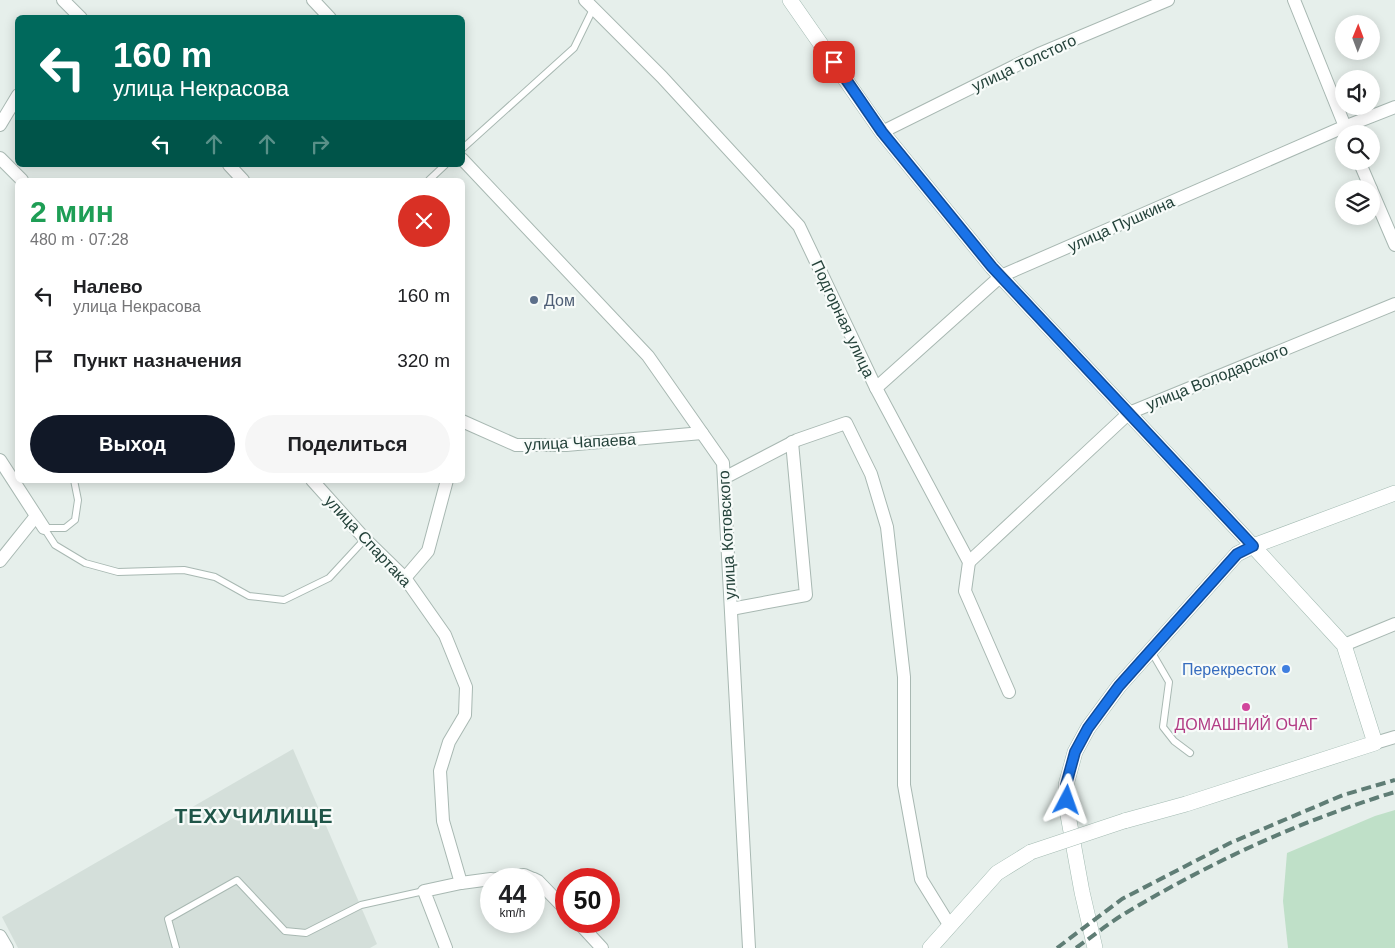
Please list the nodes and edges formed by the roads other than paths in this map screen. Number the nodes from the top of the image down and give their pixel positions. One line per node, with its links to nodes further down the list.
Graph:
1 (313, 0): 8 (street)
2 (1168, 0): 14 (street, улица Толстого)
3 (1294, 0): 12 (street)
4 (795, 2): 14 (main road)
5 (589, 4): 16 (lane); 28 (street, Подгорная улица)
6 (66, 6): 7 (street)
7 (77, 15)
8 (327, 15)
9 (15, 100): 11 (street)
10 (1395, 107): 13 (street, улица Пушкина)
11 (0, 125)
12 (1344, 125)
13 (1357, 125)
14 (882, 132): 26 (main road)
15 (1335, 135): 26 (street, улица Пушкина)
16 (465, 146)
17 (0, 158): 21 (street)
18 (465, 162): 31 (street, улица Котовского)
19 (231, 167): 22 (street)
20 (443, 167): 23 (lane)
21 (20, 178)
22 (241, 178)
23 (431, 178)
24 (1380, 210): 25 (street)
25 (1395, 245)
26 (1001, 276): 28 (street, улица Пушкина); 29 (main road)
27 (1395, 304): 29 (street, улица Володарского)
28 (876, 388): 44 (street, Подгорная улица)
29 (1130, 413): 42 (main road); 44 (street, улица Володарского)
30 (465, 422): 31 (street, улица Чапаева)
31 (702, 433): 34 (street, улица Котовского)
32 (792, 442): 34 (street); 46 (street); 59 (street)
33 (0, 460): 39 (street)
34 (724, 478): 46 (street, улица Котовского)
35 (75, 483): 40 (lane)
36 (315, 483): 41 (street, улица Спартака)
37 (446, 483): 45 (street)
38 (1395, 493): 42 (main road)
39 (36, 516): 40 (street); 43 (street)
40 (44, 528): 41 (lane)
41 (365, 539): 45 (street, улица Спартака)
42 (1253, 546): 48 (main road); 49 (main road)
43 (0, 561)
44 (969, 562): 50 (street)
45 (405, 578): 55 (street, улица Спартака)
46 (731, 609): 66 (street, улица Котовского)
47 (1395, 624): 48 (street)
48 (1344, 645): 52 (main road)
49 (1151, 651): 53 (lane); 68 (main road)
50 (1009, 692)
51 (1395, 737): 52 (street)
52 (1375, 743): 59 (main road, bridge)
53 (1190, 753)
54 (480, 880): 55 (street)
55 (461, 883): 57 (street)
56 (545, 888): 58 (street)
57 (424, 891): 63 (lane); 64 (street)
58 (555, 899)
59 (950, 926): 67 (main road)
60 (588, 933): 65 (street)
61 (0, 936): 62 (street)
62 (7, 948)
63 (176, 948)
64 (446, 948)
65 (602, 948)
66 (749, 948)
67 (930, 948)
68 (1095, 948)

